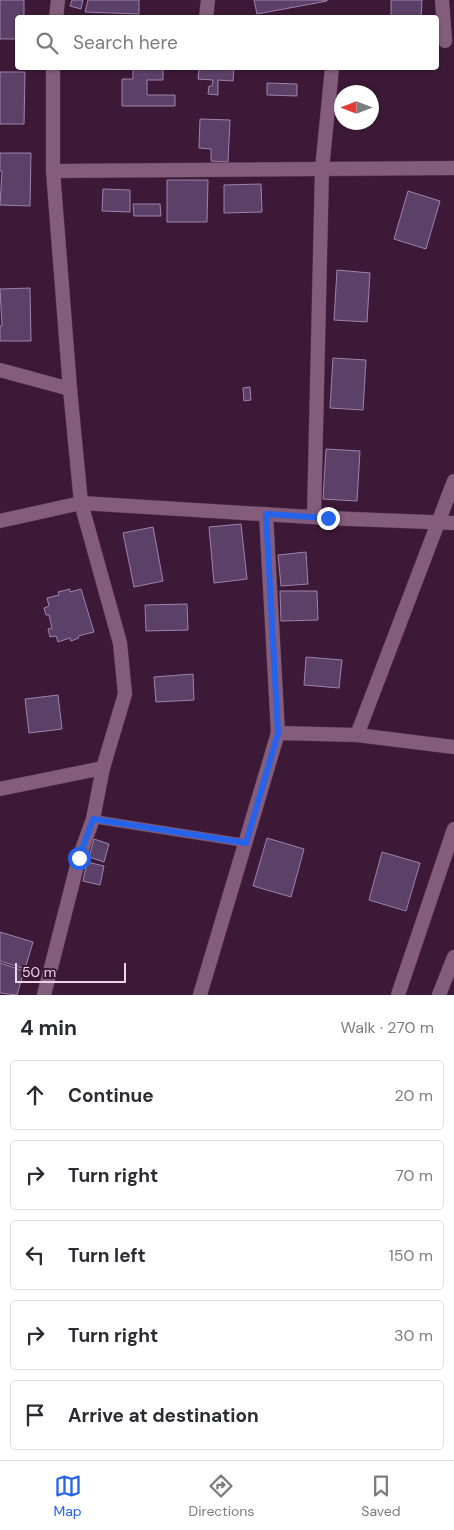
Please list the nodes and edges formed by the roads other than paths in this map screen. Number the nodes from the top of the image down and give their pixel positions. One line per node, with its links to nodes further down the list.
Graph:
1 (58, 0): 4 (street)
2 (208, 0): 5 (street)
3 (442, 0): 6 (street)
4 (56, 15)
5 (206, 15)
6 (445, 41)
7 (53, 70): 11 (street)
8 (332, 70): 10 (street)
9 (454, 168): 10 (street)
10 (322, 169): 11 (street); 17 (street)
11 (53, 171): 13 (street)
12 (0, 370): 13 (street)
13 (70, 389): 15 (street)
14 (454, 481): 19 (street)
15 (81, 503): 16 (street); 18 (street); 24 (street)
16 (266, 514): 17 (street); 21 (street)
17 (314, 517): 19 (street)
18 (0, 521)
19 (439, 521): 20 (street); 22 (street)
20 (454, 522)
21 (278, 733): 22 (street); 28 (street)
22 (357, 735): 23 (street)
23 (454, 747)
24 (103, 768): 25 (street); 26 (street)
25 (0, 789)
26 (93, 819): 28 (lane); 30 (street)
27 (454, 829): 32 (street)
28 (246, 843): 31 (street)
29 (454, 957): 33 (street)
30 (44, 995)
31 (200, 995)
32 (398, 995)
33 (439, 995)

